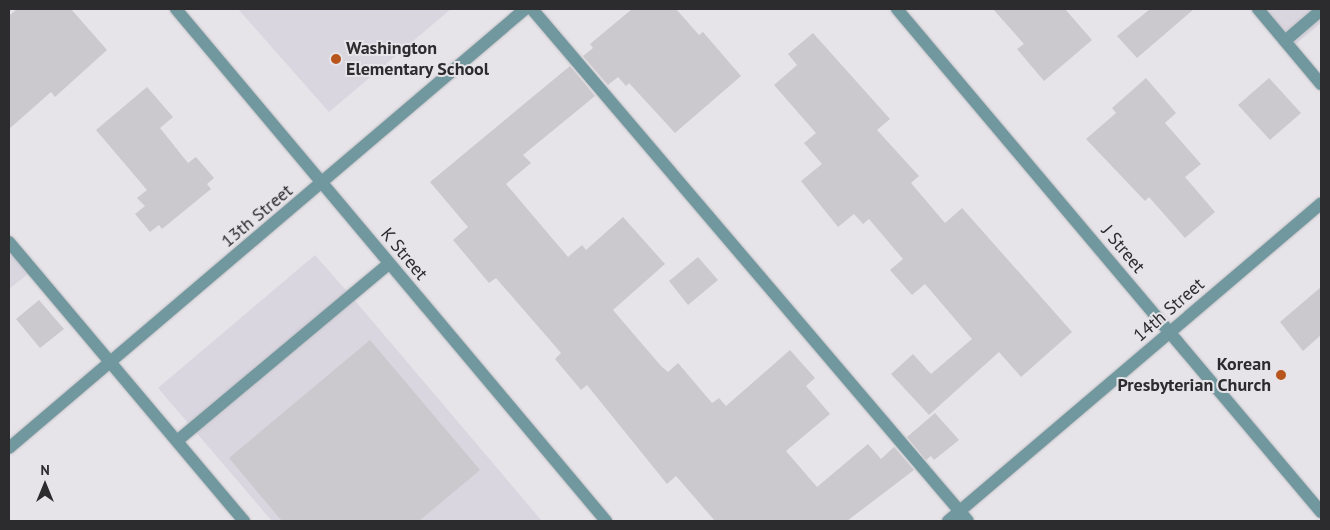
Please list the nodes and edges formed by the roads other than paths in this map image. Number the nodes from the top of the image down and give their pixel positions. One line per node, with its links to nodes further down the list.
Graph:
1 (176, 9): 9 (street, K Street)
2 (525, 9): 9 (street, 13th Street)
3 (532, 9): 18 (street)
4 (897, 9): 13 (street, J Street)
5 (1258, 9): 7 (street)
6 (1321, 10): 7 (street)
7 (1285, 41): 8 (street)
8 (1321, 84)
9 (323, 183): 12 (street, K Street); 14 (street, 13th Street)
10 (1321, 203): 13 (street, 14th Street)
11 (9, 242): 14 (street)
12 (389, 264): 15 (street); 20 (street, K Street)
13 (1170, 332): 17 (street, J Street); 18 (street, 14th Street)
14 (111, 362): 15 (street); 16 (street, 13th Street)
15 (177, 441): 19 (street)
16 (9, 448)
17 (1321, 512)
18 (964, 516): 21 (street, 14th Street)
19 (244, 521)
20 (606, 521)
21 (948, 521)

